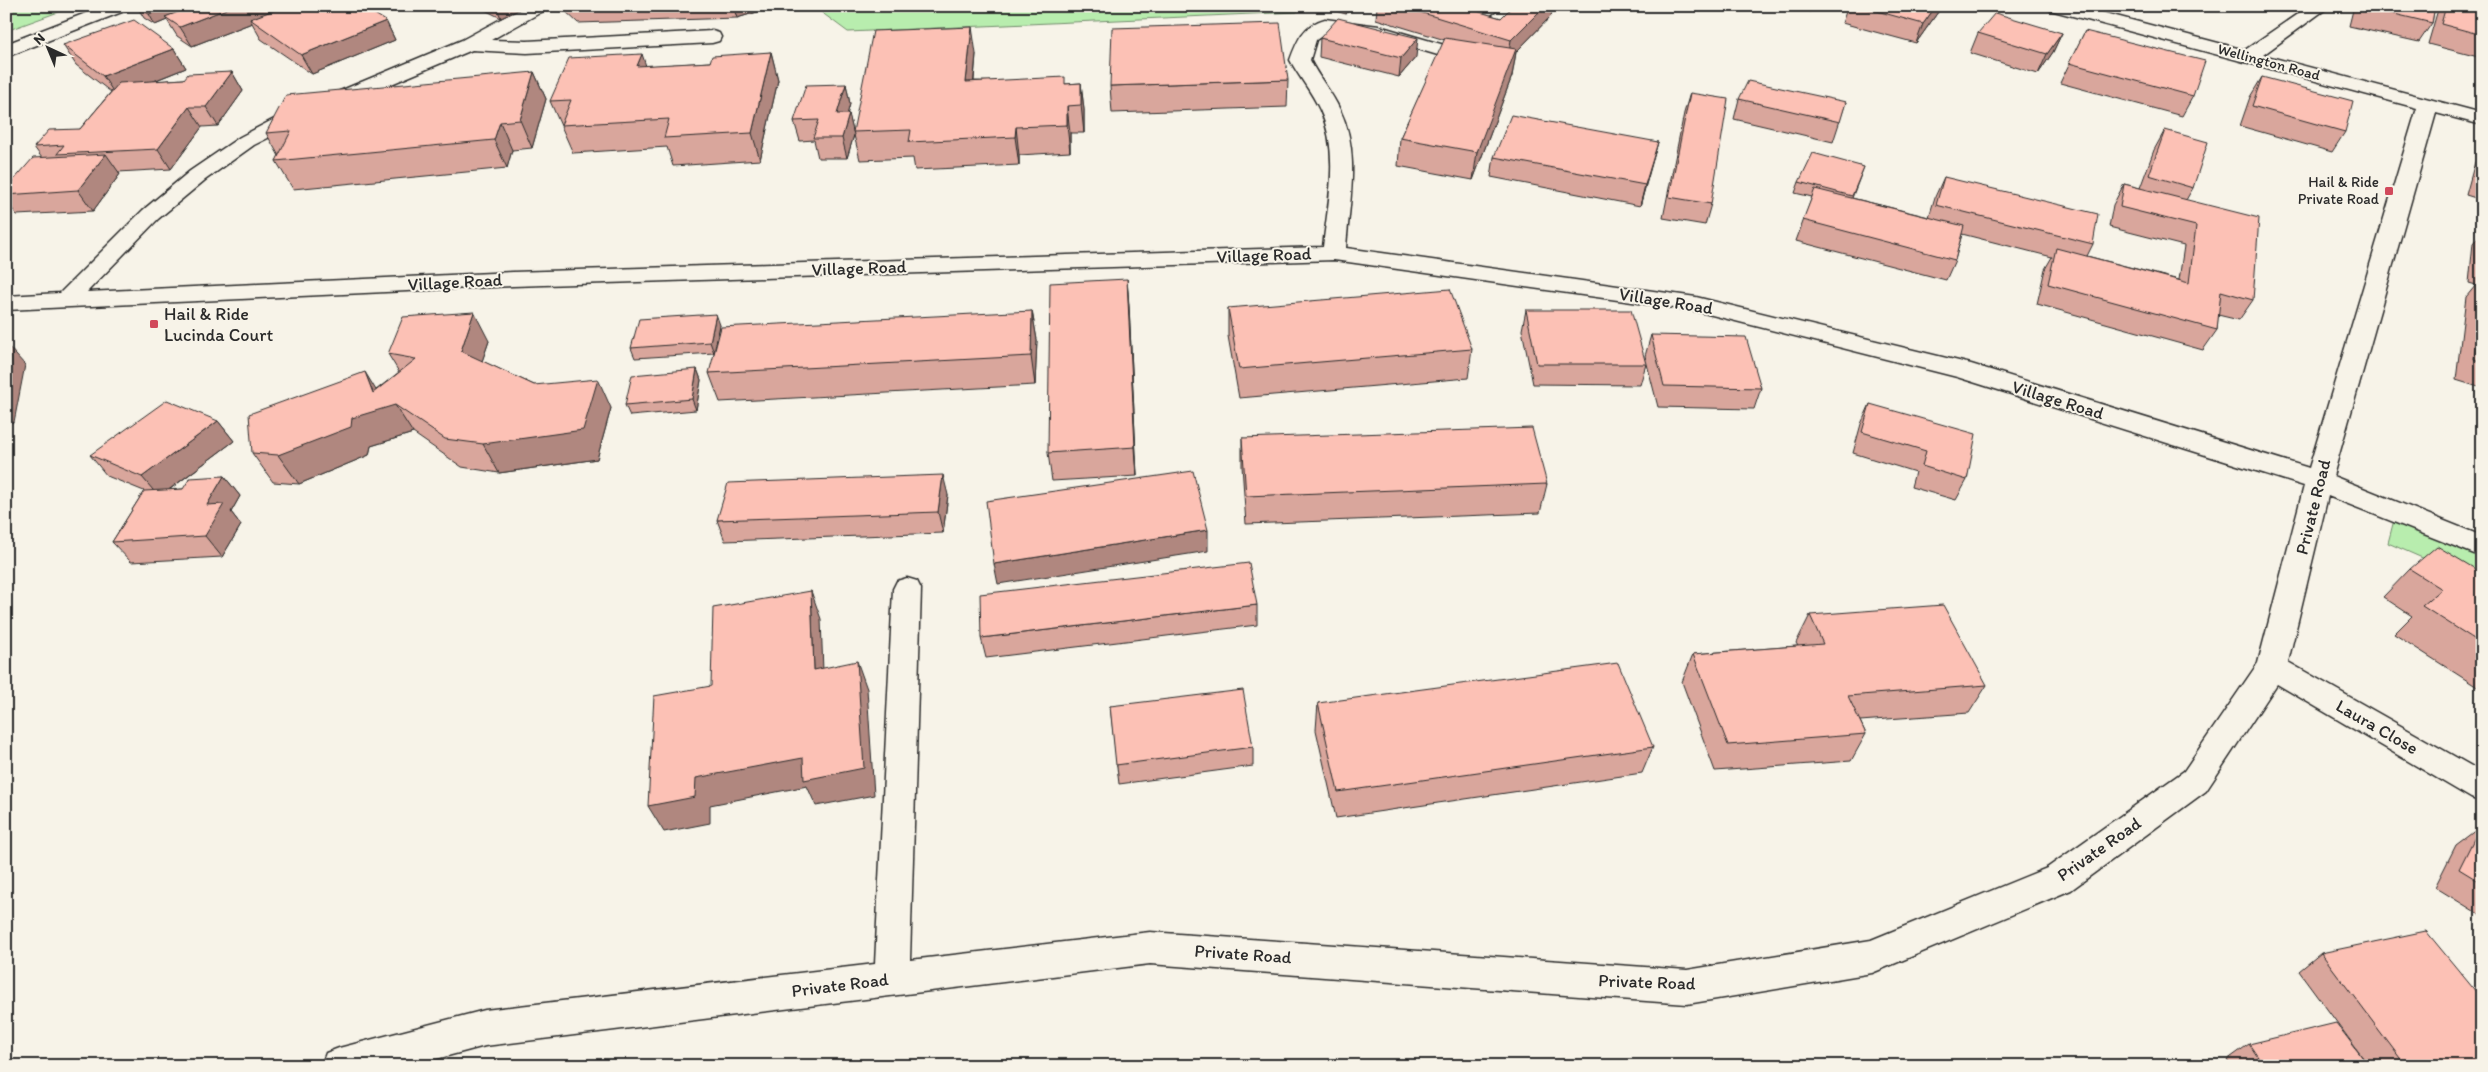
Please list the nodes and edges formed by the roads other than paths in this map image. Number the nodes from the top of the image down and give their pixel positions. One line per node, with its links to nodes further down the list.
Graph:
1 (122, 6): 9 (street)
2 (539, 6): 8 (street)
3 (1518, 6): 6 (street)
4 (2056, 6): 10 (street, Wellington Road)
5 (2321, 6): 10 (street)
6 (1498, 18)
7 (712, 37): 8 (street)
8 (469, 44): 15 (street)
9 (6, 51)
10 (2248, 57): 12 (street, Wellington Road)
11 (1475, 60): 14 (street)
12 (2428, 105): 13 (street, Wellington Road); 17 (street, Private Road)
13 (2482, 119)
14 (1334, 253): 15 (street, Village Road); 17 (street, Village Road)
15 (66, 301): 16 (street, Village Road)
16 (6, 303)
17 (2318, 482): 18 (street, Village Road); 20 (street, Private Road)
18 (2482, 547)
19 (906, 589): 22 (street)
20 (2272, 667): 21 (street, Laura Close); 22 (street, Private Road)
21 (2482, 788)
22 (892, 979): 23 (street, Private Road)
23 (339, 1066)

